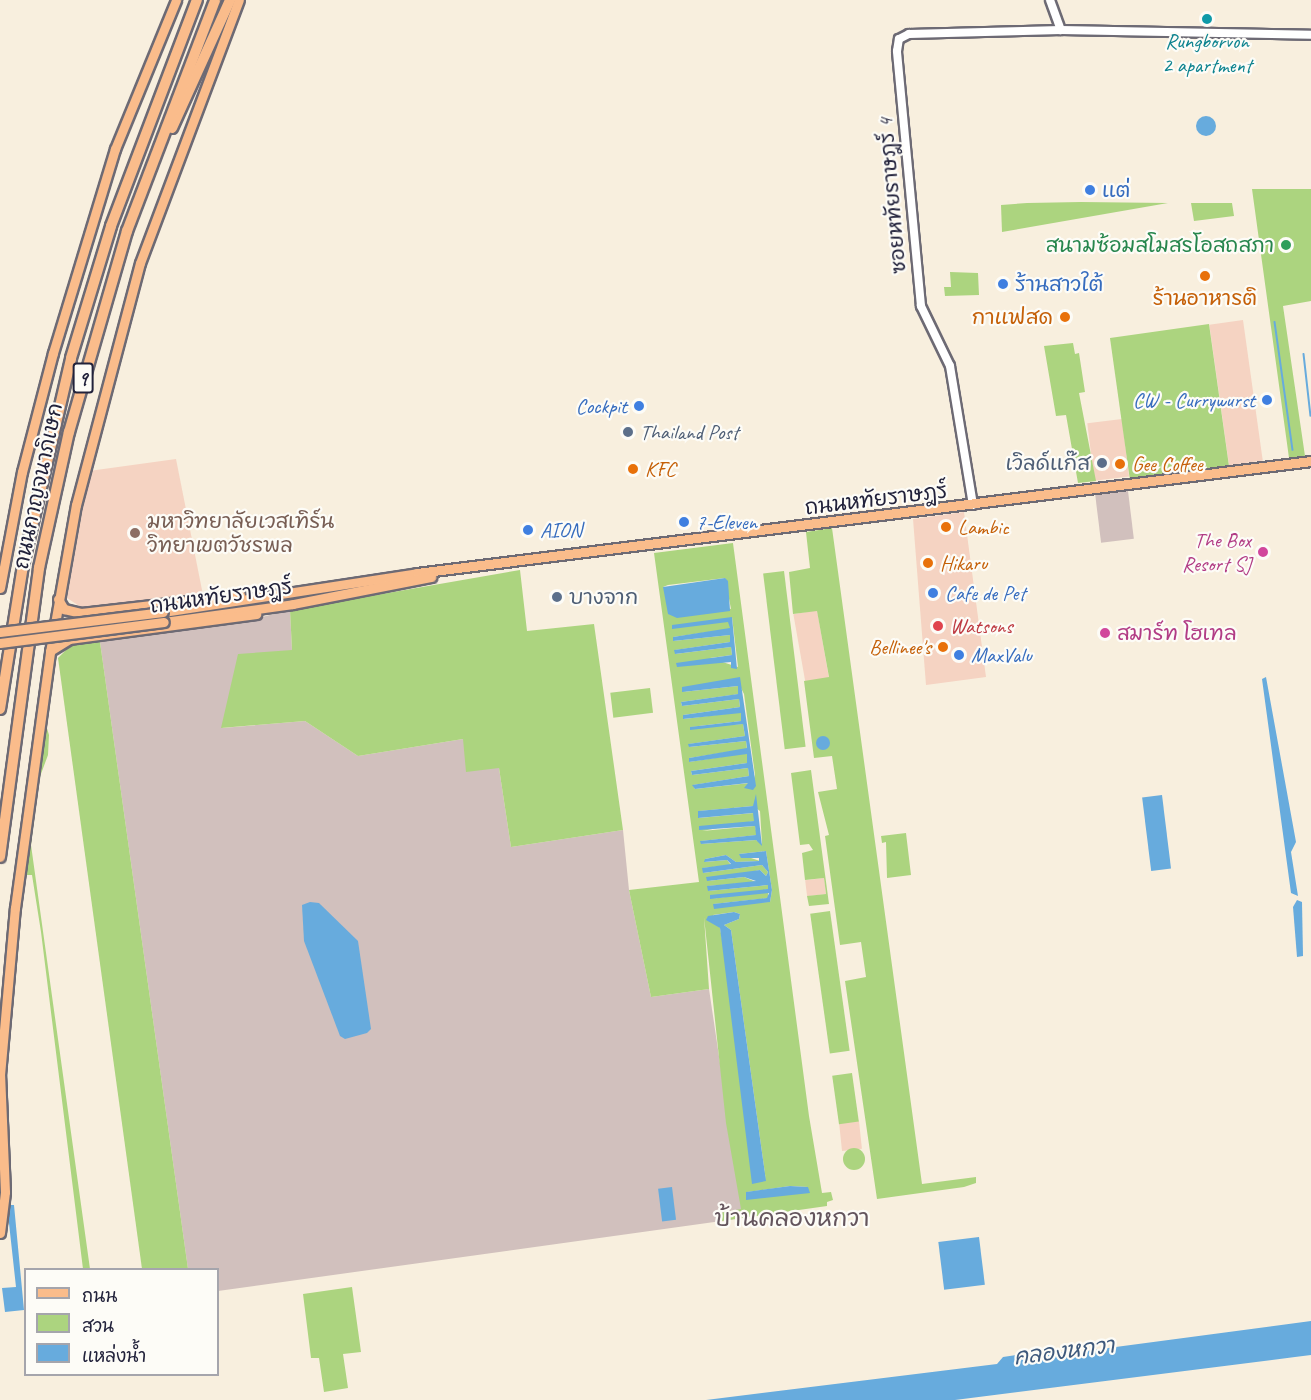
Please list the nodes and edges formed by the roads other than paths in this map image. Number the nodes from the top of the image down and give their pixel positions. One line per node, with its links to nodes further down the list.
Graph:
1 (176, 0): 13 (main road)
2 (197, 0): 20 (highway, ถนนกาญจนาภิเษก / 9)
3 (215, 0): 9 (highway, ถนนกาญจนาภิเษก / 9)
4 (230, 0): 9 (highway)
5 (239, 0): 15 (main road)
6 (1050, 0): 7 (street)
7 (1061, 30): 8 (street); 11 (street, ซอยหทัยราษฎร์ 4)
8 (1311, 35)
9 (154, 160): 21 (highway, ถนนกาญจนาภิเษก / 9)
10 (1311, 461): 11 (main road, ถนนหทัยราษฎร์)
11 (973, 505): 12 (main road, ถนนหทัยราษฎร์)
12 (444, 572): 14 (main road, ถนนหทัยราษฎร์); 16 (main road, ถนนหทัยราษฎร์)
13 (0, 588)
14 (292, 592): 15 (main road); 17 (main road, ถนนหทัยราษฎร์, bridge)
15 (58, 599): 19 (main road)
16 (293, 604): 18 (main road, ถนนหทัยราษฎร์, bridge); 19 (main road)
17 (0, 632)
18 (0, 643)
19 (50, 652): 23 (main road)
20 (0, 710)
21 (0, 857): 22 (highway, ถนนกาญจนาภิเษก)
22 (0, 863)
23 (0, 1233)

